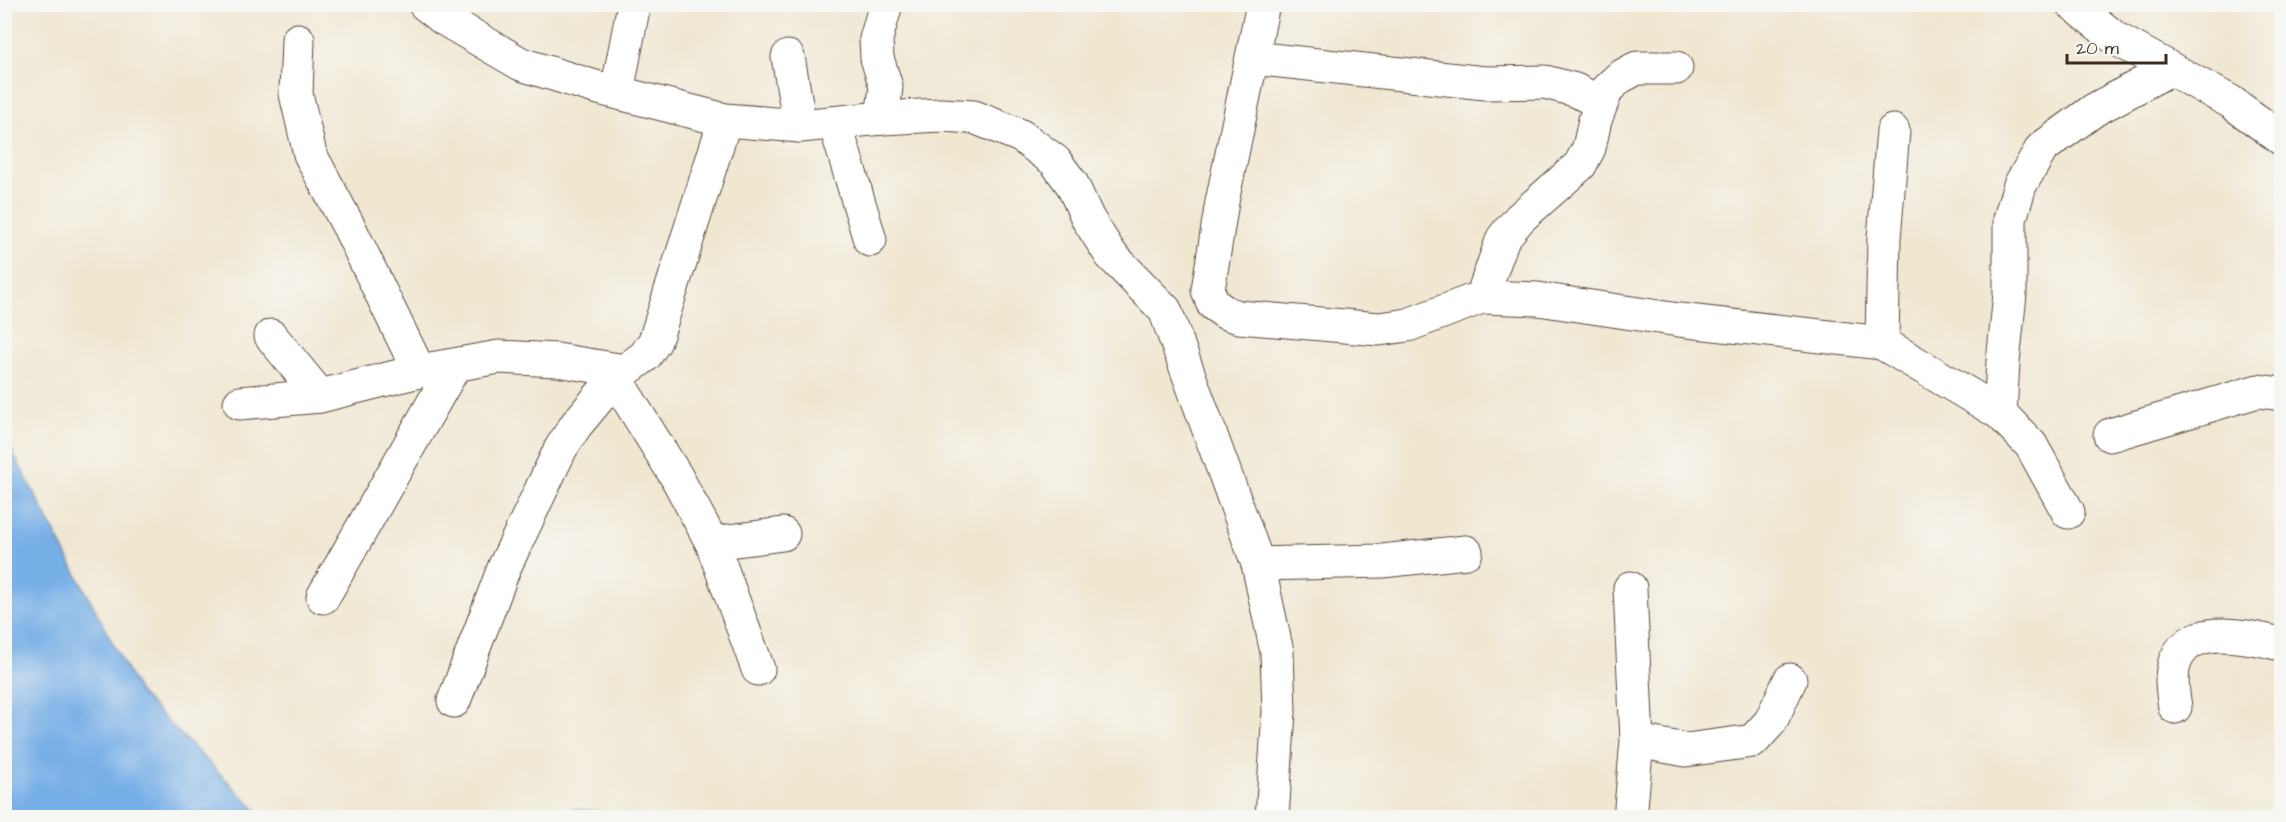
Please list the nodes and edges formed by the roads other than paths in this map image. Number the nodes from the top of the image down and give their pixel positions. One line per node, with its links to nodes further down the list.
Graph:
1 (425, 4): 11 (street)
2 (634, 4): 11 (street)
3 (886, 4): 13 (street)
4 (1263, 4): 8 (street)
5 (2073, 4): 10 (street)
6 (298, 40): 26 (street)
7 (788, 57): 16 (street)
8 (1252, 58): 12 (street); 20 (street)
9 (1676, 68): 12 (street)
10 (2170, 69): 18 (street); 31 (street)
11 (617, 92): 14 (street)
12 (1601, 103): 21 (street)
13 (882, 118): 15 (street); 22 (street)
14 (725, 120): 16 (street); 27 (street)
15 (835, 123): 16 (street); 19 (street)
16 (800, 126)
17 (1893, 131): 24 (street)
18 (2282, 139)
19 (870, 240)
20 (1208, 290): 21 (street); 22 (street)
21 (1482, 297): 24 (street)
22 (1165, 310): 37 (street)
23 (271, 336): 29 (street)
24 (1882, 343): 31 (street)
25 (454, 365): 26 (street); 27 (street); 39 (street)
26 (419, 371): 29 (street)
27 (620, 375): 35 (street); 43 (street)
28 (2282, 394): 32 (street)
29 (320, 396): 30 (street)
30 (240, 403)
31 (2000, 412): 33 (street)
32 (2110, 435)
33 (2068, 512)
34 (783, 534): 35 (street)
35 (712, 543): 41 (street)
36 (1466, 552): 37 (street)
37 (1258, 564): 46 (street)
38 (1630, 588): 45 (street)
39 (323, 597)
40 (2282, 644): 44 (street)
41 (758, 669)
42 (1790, 680): 45 (street)
43 (454, 701)
44 (2175, 707)
45 (1637, 741): 47 (street)
46 (1272, 818)
47 (1630, 818)

